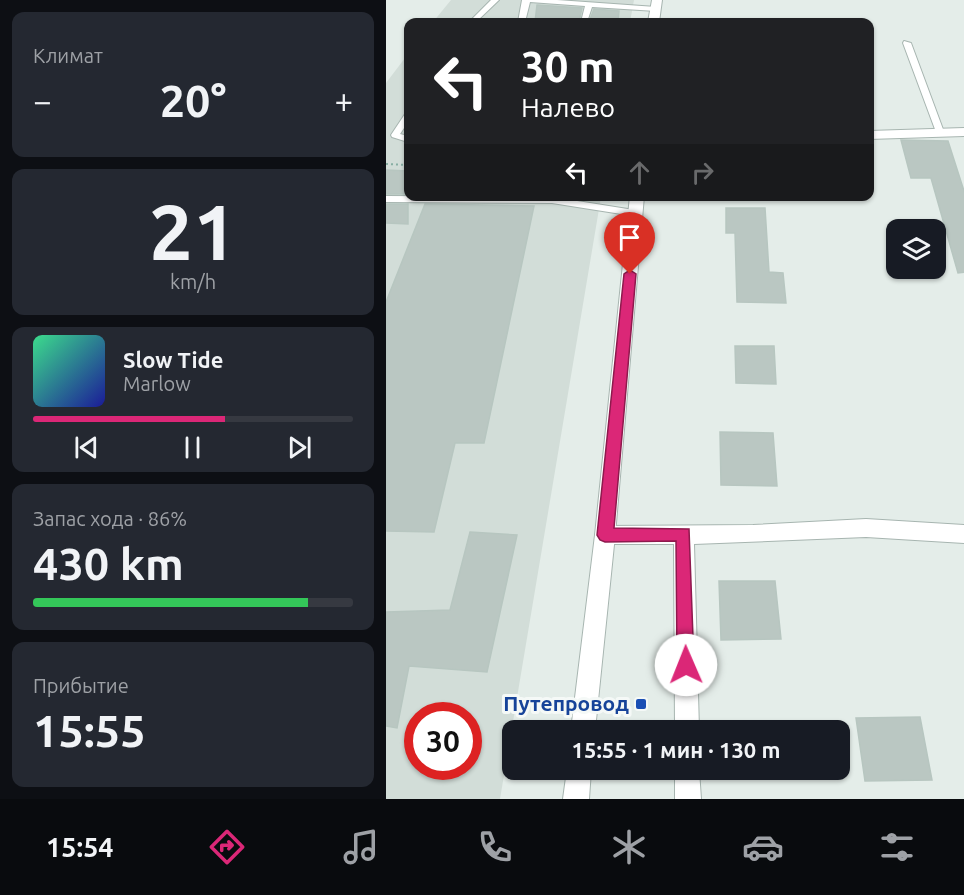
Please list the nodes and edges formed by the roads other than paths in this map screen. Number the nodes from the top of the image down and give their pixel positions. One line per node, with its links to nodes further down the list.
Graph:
1 (495, 0): 5 (lane)
2 (526, 0): 3 (lane); 6 (lane)
3 (589, 5): 4 (lane); 7 (lane)
4 (656, 5)
5 (476, 18)
6 (522, 18)
7 (585, 18)
8 (906, 43): 10 (lane)
9 (404, 122): 13 (lane)
10 (940, 132): 11 (street); 12 (street)
11 (965, 132)
12 (874, 135)
13 (404, 138)
14 (386, 199): 15 (lane)
15 (404, 199)
16 (569, 201): 17 (lane)
17 (636, 205): 20 (street)
18 (684, 534): 19 (street); 20 (street); 22 (street)
19 (965, 534)
20 (605, 535): 21 (street)
21 (584, 720)
22 (687, 720)
23 (578, 780): 25 (street)
24 (687, 780): 26 (street)
25 (576, 799)
26 (688, 799)

